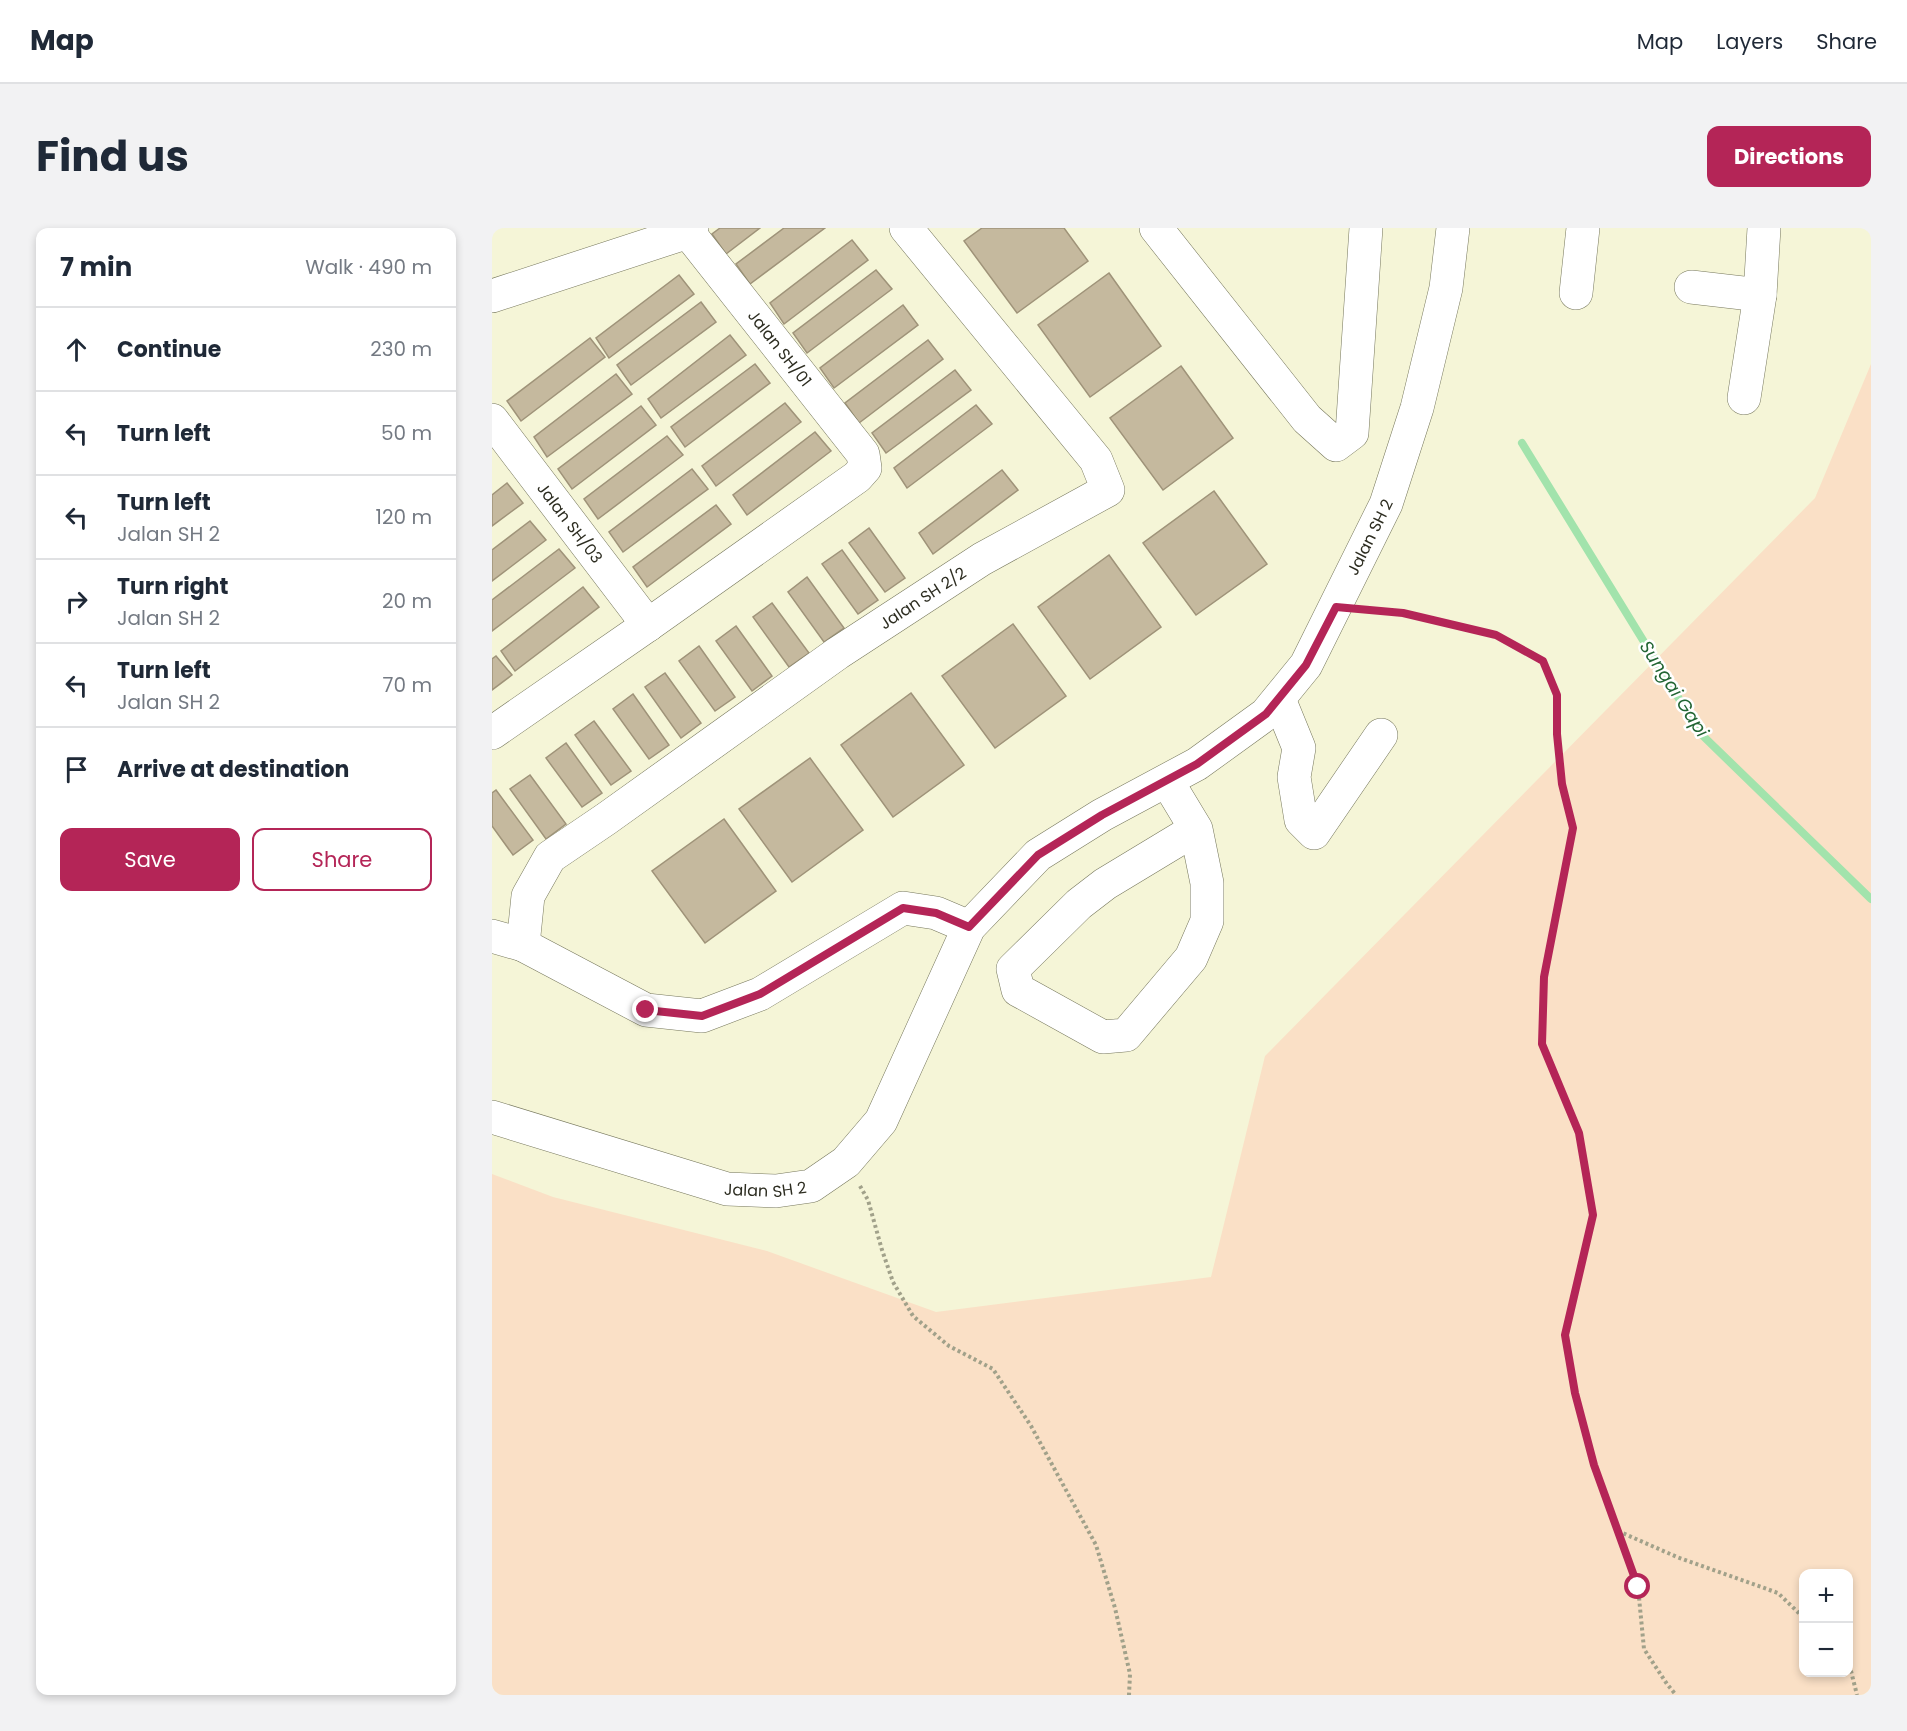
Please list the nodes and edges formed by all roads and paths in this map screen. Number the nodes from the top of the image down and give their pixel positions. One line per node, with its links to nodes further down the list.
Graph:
1 (906, 228): 23 (street, Jalan SH 2/2)
2 (1156, 228): 3 (street)
3 (1366, 228)
4 (1453, 228): 14 (street, Jalan SH 2)
5 (1583, 228): 9 (street)
6 (1764, 228): 10 (street)
7 (690, 230): 11 (street); 15 (street, Jalan SH/01)
8 (1691, 286): 10 (street)
9 (1576, 293)
10 (1760, 295): 12 (street)
11 (492, 296)
12 (1744, 398)
13 (492, 420): 15 (street, Jalan SH/03)
14 (1336, 607): 16 (street, Jalan SH 2); 26 (path)
15 (648, 625): 17 (street)
16 (1279, 699): 18 (street); 19 (street, Jalan SH 2)
17 (492, 733)
18 (1381, 735)
19 (1167, 781): 20 (street); 21 (street, Jalan SH 2)
20 (1196, 829): 20 (street)
21 (969, 927): 23 (street); 25 (street, Jalan SH 2)
22 (492, 936): 23 (street)
23 (523, 945)
24 (492, 1117): 25 (street, Jalan SH 2)
25 (846, 1162): 29 (path)
26 (1618, 1531): 27 (path); 30 (path)
27 (1799, 1614)
28 (1852, 1677): 31 (path)
29 (1129, 1695)
30 (1676, 1695)
31 (1857, 1695)

